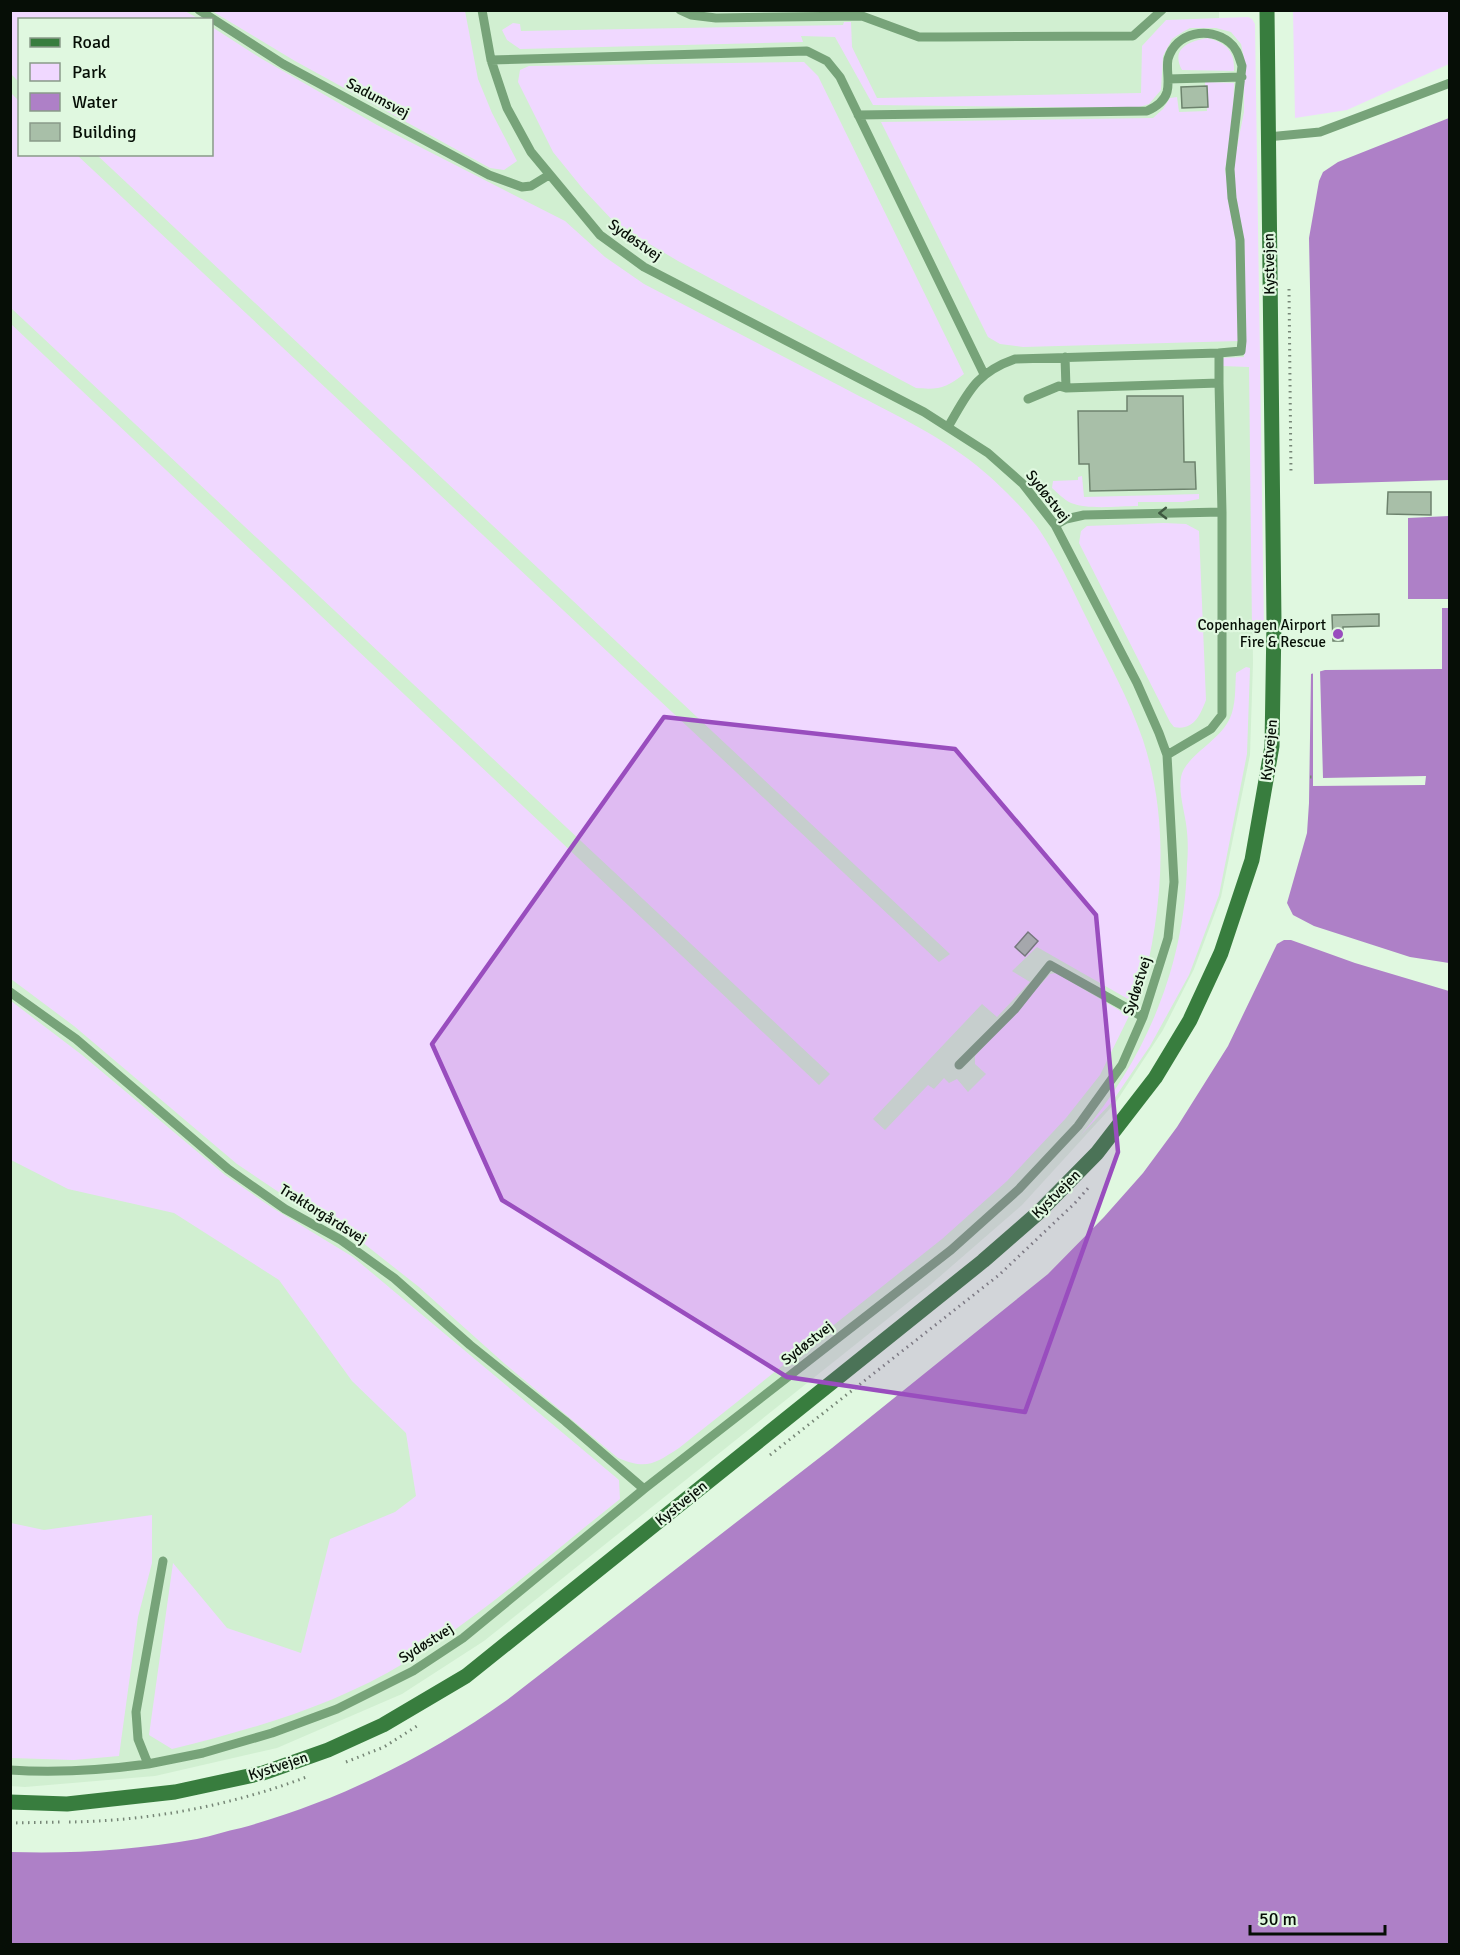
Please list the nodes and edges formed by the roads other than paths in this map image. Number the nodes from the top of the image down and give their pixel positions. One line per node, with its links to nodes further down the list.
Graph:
1 (482, 10): 6 (lane, Sydøstvej)
2 (680, 10): 3 (lane)
3 (1162, 10)
4 (1266, 10): 11 (street, Kystvejen)
5 (213, 19): 12 (lane, Sadumsvej)
6 (491, 60): 10 (lane); 12 (lane, Sydøstvej)
7 (1242, 78): 8 (lane); 8 (lane); 13 (lane)
8 (1168, 79): 10 (lane)
9 (1449, 83): 11 (lane)
10 (858, 115): 15 (lane)
11 (1267, 137): 30 (street, Kystvejen)
12 (549, 175): 19 (lane, Sydøstvej)
13 (1219, 353): 14 (lane); 16 (lane)
14 (1065, 357): 15 (lane); 17 (lane)
15 (984, 374): 19 (lane)
16 (1219, 383): 17 (lane); 20 (lane)
17 (1066, 388): 18 (lane)
18 (1028, 399)
19 (948, 427): 21 (lane, Sydøstvej)
20 (1222, 512): 21 (lane, one-way to 21); 22 (lane)
21 (1055, 525): 22 (lane, Sydøstvej)
22 (1167, 755): 24 (lane, Sydøstvej)
23 (10, 992): 26 (lane, Traktorgårdsvej)
24 (1143, 1017): 25 (lane); 26 (lane, Sydøstvej)
25 (959, 1065)
26 (644, 1489): 28 (lane, Sydøstvej)
27 (163, 1562): 28 (lane)
28 (148, 1764): 29 (lane, Sydøstvej)
29 (10, 1770)
30 (10, 1802)

